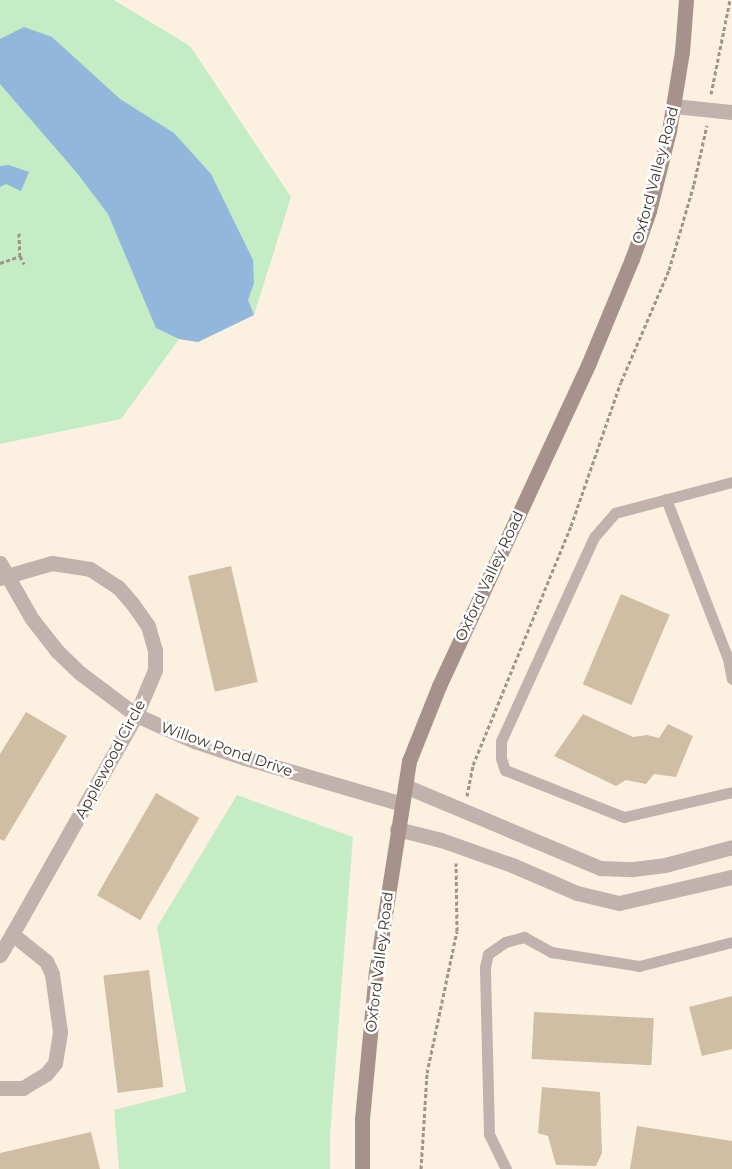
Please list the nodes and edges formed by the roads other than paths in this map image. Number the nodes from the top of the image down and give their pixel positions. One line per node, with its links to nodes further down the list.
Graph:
1 (686, 0): 2 (main road, Oxford Valley Road)
2 (674, 106): 3 (street); 9 (main road, Oxford Valley Road)
3 (732, 112)
4 (732, 482): 5 (lane)
5 (666, 499): 7 (lane); 10 (lane)
6 (2, 573): 8 (street, Willow Pond Drive); 8 (street, Applewood Circle)
7 (732, 679)
8 (136, 715): 11 (street, Willow Pond Drive); 15 (street, Applewood Circle)
9 (405, 786): 11 (main road, Oxford Valley Road); 13 (street)
10 (732, 792)
11 (402, 804): 12 (main road, Oxford Valley Road)
12 (397, 829): 14 (street); 19 (main road, Oxford Valley Road)
13 (732, 848)
14 (732, 877)
15 (12, 934): 17 (street, Applewood Circle); 18 (street)
16 (732, 942): 20 (lane)
17 (0, 955)
18 (0, 1088)
19 (362, 1169)
20 (506, 1169)

